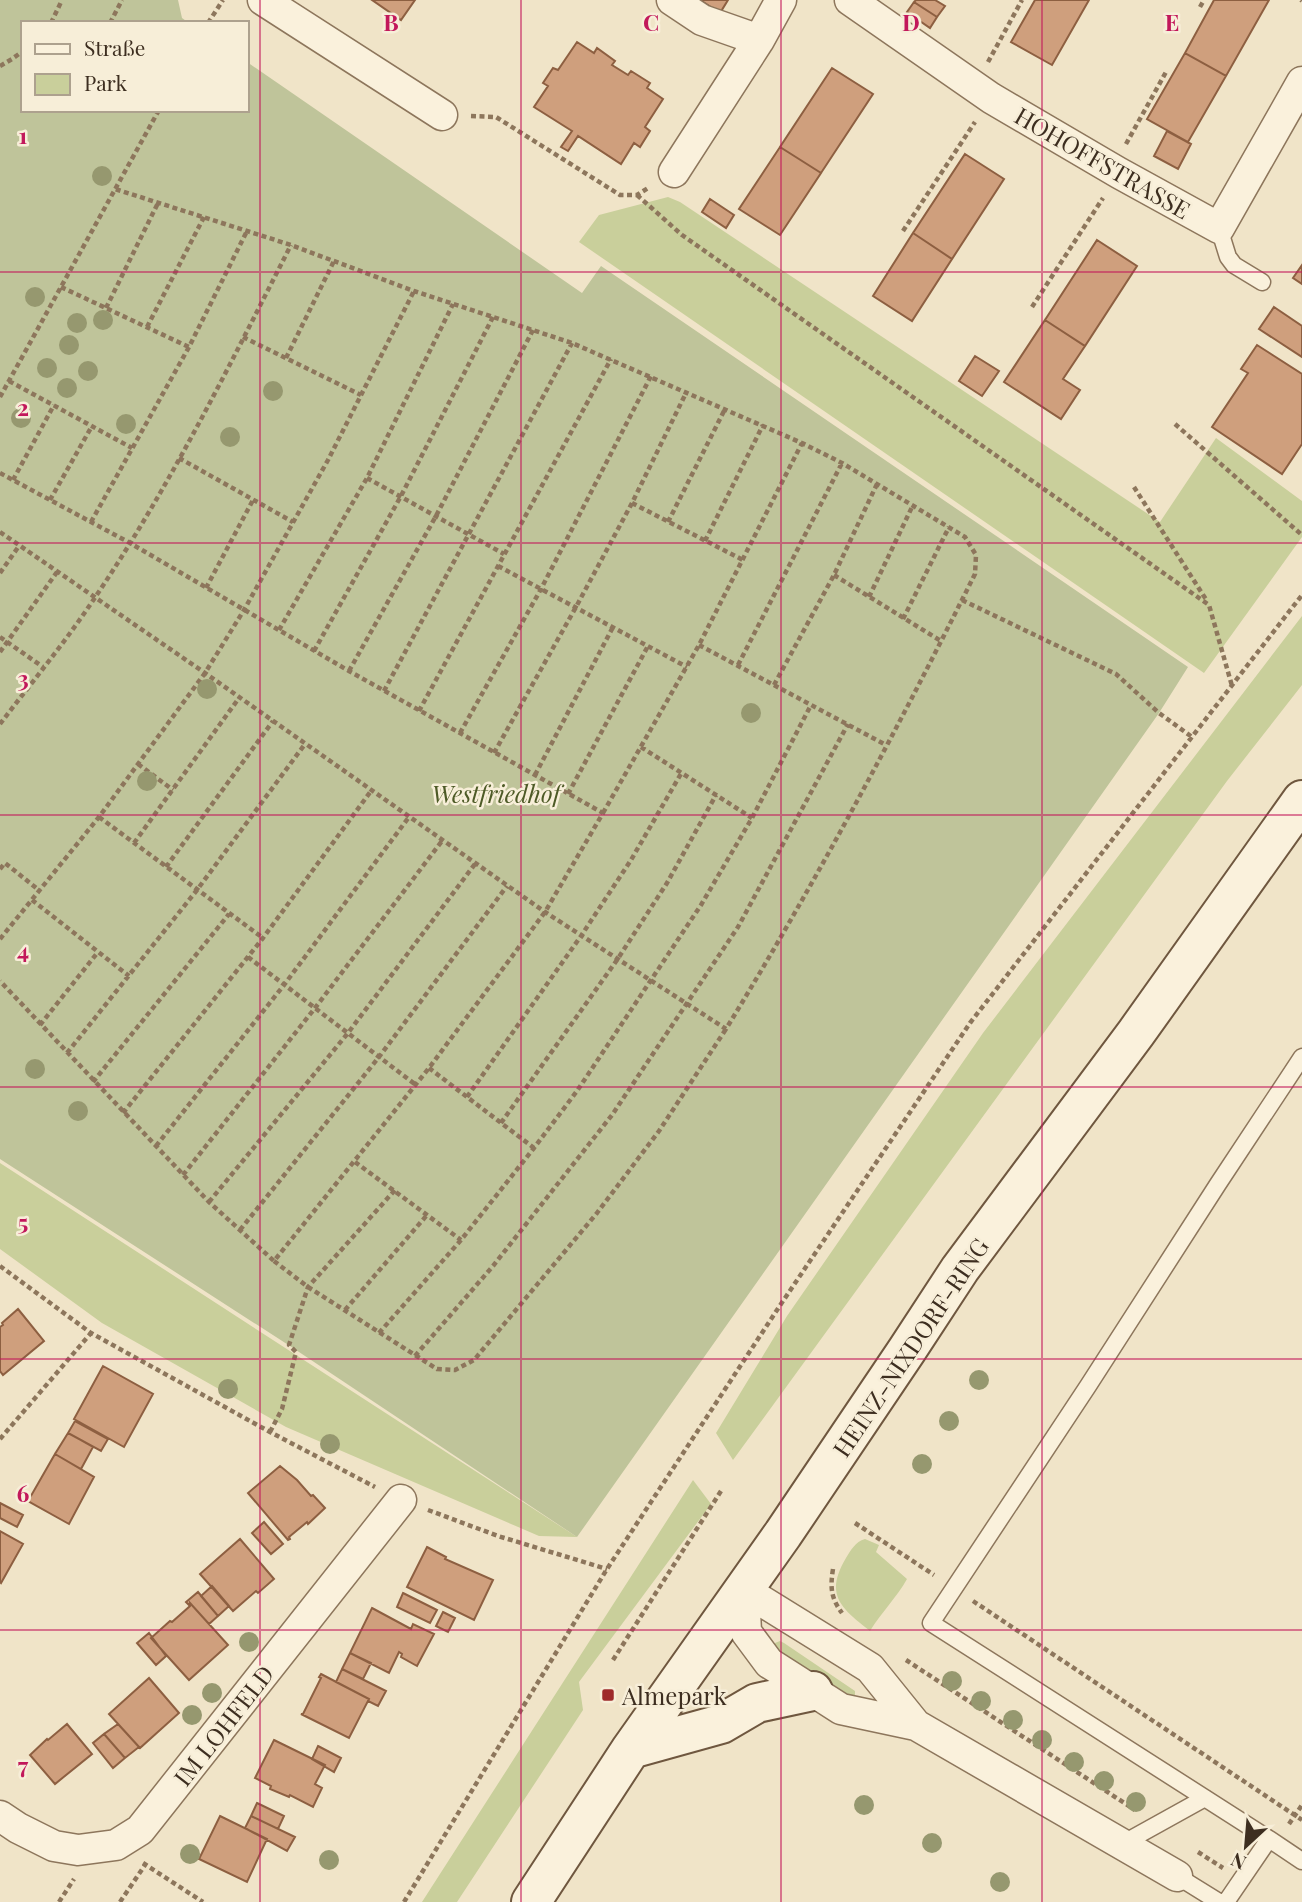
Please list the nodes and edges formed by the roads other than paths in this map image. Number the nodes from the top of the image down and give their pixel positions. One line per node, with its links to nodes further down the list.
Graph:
1 (262, 0): 7 (street)
2 (671, 0): 5 (street)
3 (781, 0): 5 (street)
4 (850, 0): 9 (street, HOHOFFSTRASSE)
5 (759, 40): 8 (street)
6 (1302, 82): 9 (street, HOHOFFSTRASSE)
7 (442, 115)
8 (674, 172)
9 (1219, 228): 10 (lane)
10 (1262, 282)
11 (1302, 800): 14 (main road, HEINZ-NIXDORF-RING)
12 (1302, 1057): 18 (lane)
13 (401, 1500): 19 (street, IM LOHFELD)
14 (744, 1590): 15 (street); 16 (street); 17 (main road, HEINZ-NIXDORF-RING)
15 (813, 1691): 16 (street); 17 (main road)
16 (916, 1725): 21 (street)
17 (631, 1749): 24 (main road, HEINZ-NIXDORF-RING)
18 (1205, 1798): 20 (lane); 21 (lane)
19 (0, 1815)
20 (1269, 1839): 22 (lane); 26 (lane)
21 (1122, 1844): 23 (street)
22 (1302, 1861)
23 (1177, 1876): 25 (lane)
24 (531, 1902)
25 (1219, 1902)
26 (1226, 1902)

